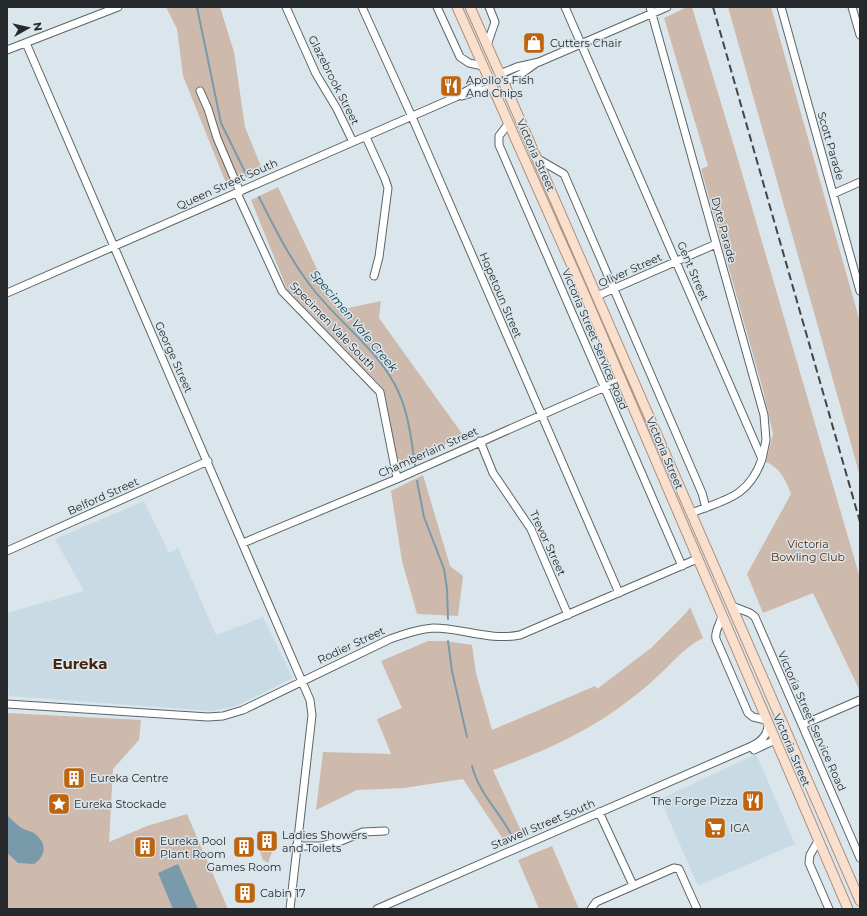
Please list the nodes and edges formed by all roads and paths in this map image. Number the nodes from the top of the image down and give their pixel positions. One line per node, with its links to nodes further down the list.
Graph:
1 (118, 7): 14 (street)
2 (286, 7): 25 (street, Glazebrook Street)
3 (362, 7): 22 (street, Hopetoun Street)
4 (437, 7): 18 (street)
5 (457, 7): 18 (main road, Victoria Street)
6 (470, 7): 16 (main road, Victoria Street)
7 (489, 7): 16 (street)
8 (565, 7): 15 (street, Gent Street)
9 (666, 7): 12 (street)
10 (780, 7): 29 (street, Scott Parade)
11 (852, 7): 13 (street)
12 (651, 10): 15 (street); 30 (street, Dyte Parade)
13 (860, 35)
14 (26, 43): 17 (street); 31 (street, George Street)
15 (582, 44): 19 (street); 32 (street, Gent Street)
16 (487, 45): 19 (main road, Victoria Street)
17 (7, 50)
18 (484, 66): 20 (main road, Victoria Street)
19 (502, 78): 20 (main road, Queen Street South); 26 (main road, Victoria Street)
20 (491, 82): 22 (street, Queen Street South); 23 (main road, Victoria Street)
21 (200, 91): 28 (street, Specimen Vale South)
22 (412, 117): 24 (street, Queen Street South); 40 (street, Hopetoun Street)
23 (509, 123): 38 (main road, Victoria Street); 39 (street, Victoria Street Service Road)
24 (366, 136): 25 (street, Queen Street South); 33 (street, Glazebrook Street)
25 (353, 142): 28 (street, Queen Street South)
26 (538, 159): 34 (street); 37 (main road, Victoria Street)
27 (860, 182): 29 (street)
28 (239, 192): 31 (street, Queen Street South); 44 (street, Specimen Vale South)
29 (833, 194): 35 (street, Scott Parade)
30 (716, 244): 32 (street, Oliver Street); 42 (street, Dyte Parade)
31 (114, 246): 36 (street, Queen Street South); 43 (street, George Street)
32 (676, 261): 34 (street, Oliver Street); 42 (street, Gent Street)
33 (374, 276)
34 (613, 289): 37 (street, Oliver Street); 45 (street)
35 (860, 291)
36 (7, 293)
37 (597, 296): 46 (main road, Victoria Street)
38 (621, 380): 39 (street, Chamberlain Street); 50 (main road, Victoria Street)
39 (603, 387): 40 (street, Chamberlain Street); 51 (street, Victoria Street Service Road)
40 (541, 414): 41 (street, Chamberlain Street); 52 (street, Hopetoun Street)
41 (480, 441): 44 (street, Chamberlain Street); 54 (street, Trevor Street)
42 (762, 459): 45 (street)
43 (208, 462): 47 (street, George Street); 48 (street, Belford Street)
44 (397, 478): 47 (street, Chamberlain Street)
45 (706, 508): 46 (street)
46 (691, 513): 49 (main road, Victoria Street)
47 (243, 544): 56 (street, George Street)
48 (7, 551)
49 (709, 554): 50 (main road); 53 (main road, Victoria Street)
50 (697, 559): 51 (street, Rodier Street); 55 (main road, Victoria Street)
51 (682, 566): 52 (street, Rodier Street)
52 (619, 593): 54 (street, Rodier Street)
53 (732, 606): 60 (main road, Victoria Street); 61 (street, Victoria Street Service Road)
54 (568, 615): 56 (street, Rodier Street)
55 (722, 615): 59 (main road, Victoria Street); 59 (street)
56 (302, 681): 58 (street, Rodier Street); 67 (street, George Street)
57 (860, 700): 61 (street)
58 (7, 704)
59 (767, 723): 62 (main road, Victoria Street); 63 (street, Stawell Street South)
60 (783, 724): 62 (main road); 70 (main road, Victoria Street)
61 (802, 725): 68 (street, Victoria Street Service Road)
62 (775, 740): 63 (street, Stawell Street South); 66 (main road, Victoria Street)
63 (717, 761): 64 (street, Stawell Street South)
64 (599, 812): 69 (street); 72 (street, Stawell Street South)
65 (385, 831): 67 (street)
66 (818, 841): 75 (street); 76 (main road, Victoria Street)
67 (296, 846): 71 (street, George Street)
68 (860, 858)
69 (633, 885): 73 (street); 74 (street)
70 (860, 901)
71 (290, 909)
72 (377, 909)
73 (591, 909)
74 (697, 909)
75 (829, 909)
76 (848, 909)

